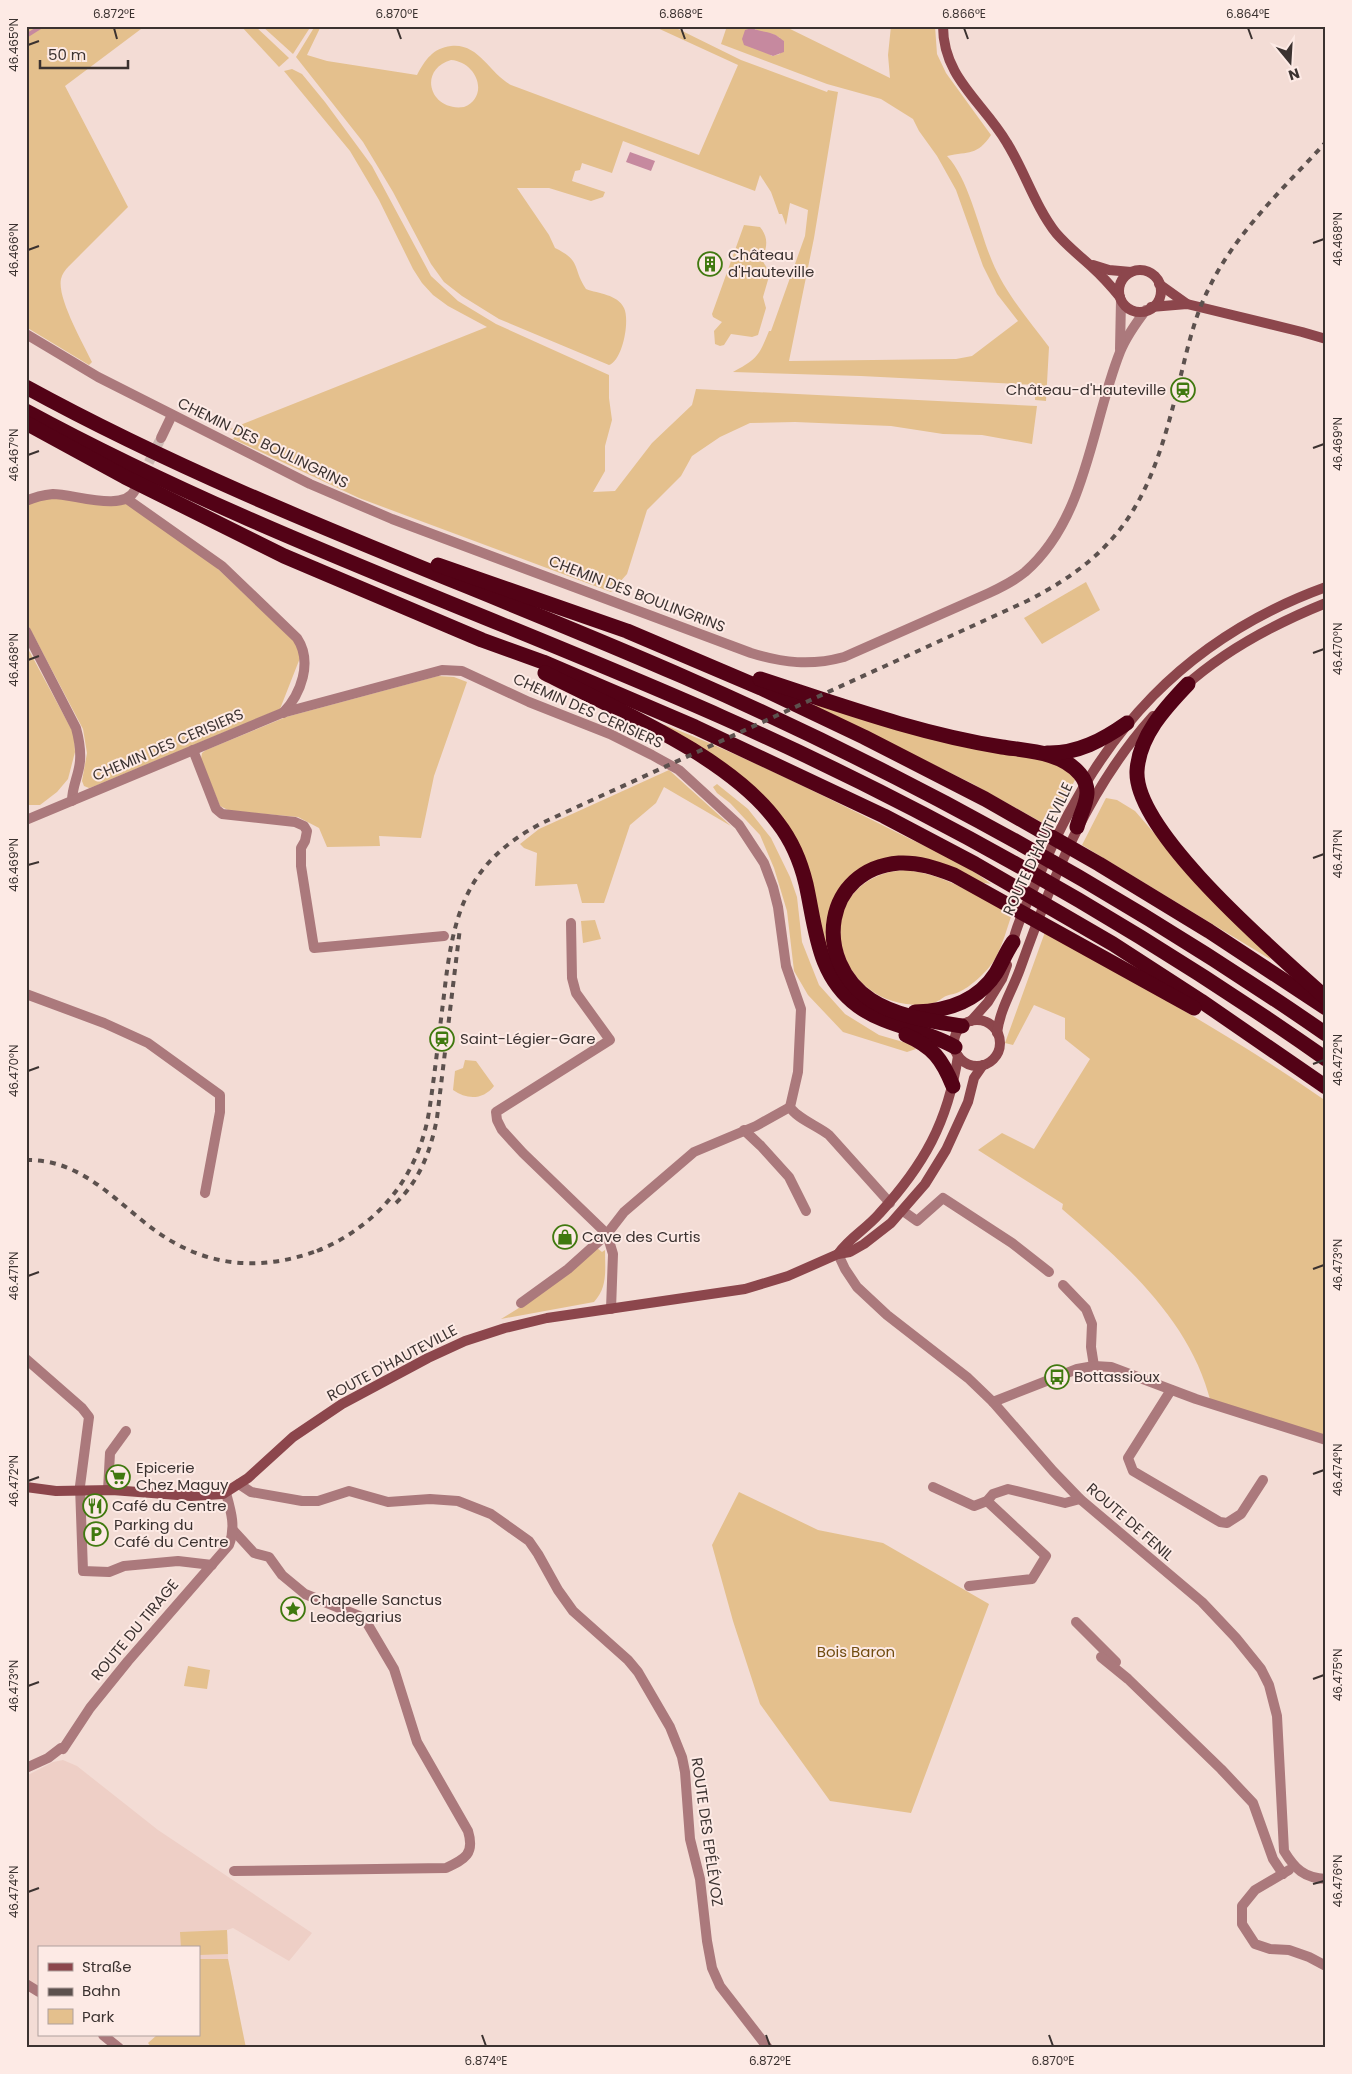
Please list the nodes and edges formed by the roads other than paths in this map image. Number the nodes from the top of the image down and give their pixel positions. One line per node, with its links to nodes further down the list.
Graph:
1 (943, 26): 2 (main road)
2 (1090, 264): 3 (main road); 5 (main road)
3 (1131, 272): 4 (main road); 5 (main road)
4 (1159, 284): 6 (main road); 7 (main road)
5 (1121, 299): 7 (main road); 10 (street, CHEMIN DES BOULINGRINS)
6 (1187, 304): 7 (main road); 9 (main road)
7 (1149, 309): 10 (street, CHEMIN DES BOULINGRINS)
8 (26, 334): 13 (street, CHEMIN DES BOULINGRINS)
9 (1326, 339)
10 (1120, 351): 13 (street, CHEMIN DES BOULINGRINS)
11 (26, 387): 19 (highway)
12 (26, 411): 46 (highway)
13 (172, 415): 15 (street)
14 (26, 423): 24 (highway)
15 (161, 438)
16 (135, 490): 17 (street)
17 (128, 499): 18 (street); 26 (street)
18 (26, 501)
19 (300, 518): 23 (highway); 43 (highway)
20 (1326, 587): 27 (main road, ROUTE D'HAUTEVILLE)
21 (1326, 603): 25 (main road, ROUTE D'HAUTEVILLE)
22 (26, 631): 31 (street)
23 (627, 631): 29 (highway); 39 (highway)
24 (482, 640): 40 (highway); 45 (highway)
25 (1188, 684): 33 (main road, ROUTE D'HAUTEVILLE); 38 (highway)
26 (282, 713): 28 (street, CHEMIN DES CERISIERS); 50 (street, CHEMIN DES CERISIERS)
27 (1127, 723): 29 (highway); 30 (main road, ROUTE D'HAUTEVILLE)
28 (193, 750): 31 (street, CHEMIN DES CERISIERS); 35 (street)
29 (1040, 753): 30 (highway)
30 (1085, 782): 33 (highway)
31 (72, 801): 32 (street, CHEMIN DES CERISIERS)
32 (27, 819)
33 (1071, 824): 36 (main road, ROUTE D'HAUTEVILLE); 42 (main road, ROUTE D'HAUTEVILLE)
34 (571, 923): 56 (street)
35 (444, 936)
36 (1015, 936): 40 (highway); 41 (main road, ROUTE D'HAUTEVILLE)
37 (26, 994): 52 (street)
38 (1326, 998)
39 (1326, 1008)
40 (894, 1018): 41 (highway); 44 (highway); 45 (highway); 48 (highway)
41 (966, 1023): 42 (main road); 44 (main road)
42 (997, 1033): 47 (main road)
43 (1326, 1034)
44 (956, 1051): 47 (main road); 48 (main road)
45 (1280, 1057): 49 (highway)
46 (1326, 1059)
47 (983, 1065): 55 (main road)
48 (953, 1086): 53 (main road)
49 (1326, 1087)
50 (790, 1107): 51 (street); 53 (street)
51 (744, 1130): 54 (street); 56 (street)
52 (205, 1193)
53 (890, 1203): 55 (main road); 57 (main road)
54 (806, 1211)
55 (903, 1211): 57 (main road); 58 (street)
56 (607, 1234): 60 (street); 61 (street)
57 (838, 1254): 61 (main road, ROUTE D'HAUTEVILLE); 65 (street, ROUTE DE FENIL)
58 (1050, 1272)
59 (1063, 1285): 63 (street)
60 (521, 1303)
61 (611, 1309): 69 (main road, ROUTE D'HAUTEVILLE)
62 (26, 1359): 73 (street)
63 (1094, 1366): 64 (street); 65 (street)
64 (1171, 1390): 67 (street); 68 (street)
65 (993, 1402): 75 (street, ROUTE DE FENIL)
66 (126, 1431): 72 (street)
67 (1326, 1440)
68 (1263, 1480)
69 (239, 1484): 74 (main road, ROUTE D'HAUTEVILLE); 93 (street, ROUTE DES EPÉLÉVOZ)
70 (26, 1487): 73 (main road)
71 (933, 1487): 76 (street)
72 (108, 1490): 73 (main road); 74 (main road)
73 (80, 1491): 78 (street)
74 (226, 1493): 77 (street)
75 (1080, 1499): 76 (street); 84 (street, ROUTE DE FENIL)
76 (987, 1501): 79 (street)
77 (233, 1530): 78 (street, ROUTE DU TIRAGE); 85 (street)
78 (212, 1565): 83 (street, ROUTE DU TIRAGE)
79 (968, 1586)
80 (1076, 1622): 82 (street)
81 (1101, 1657): 82 (street)
82 (1128, 1679): 86 (street)
83 (26, 1768)
84 (1294, 1867): 86 (street); 87 (street)
85 (234, 1871)
86 (1283, 1874): 88 (street)
87 (1326, 1879)
88 (1326, 1966)
89 (26, 1984): 90 (street)
90 (38, 1991)
91 (104, 2036): 92 (street)
92 (120, 2048)
93 (768, 2048)

